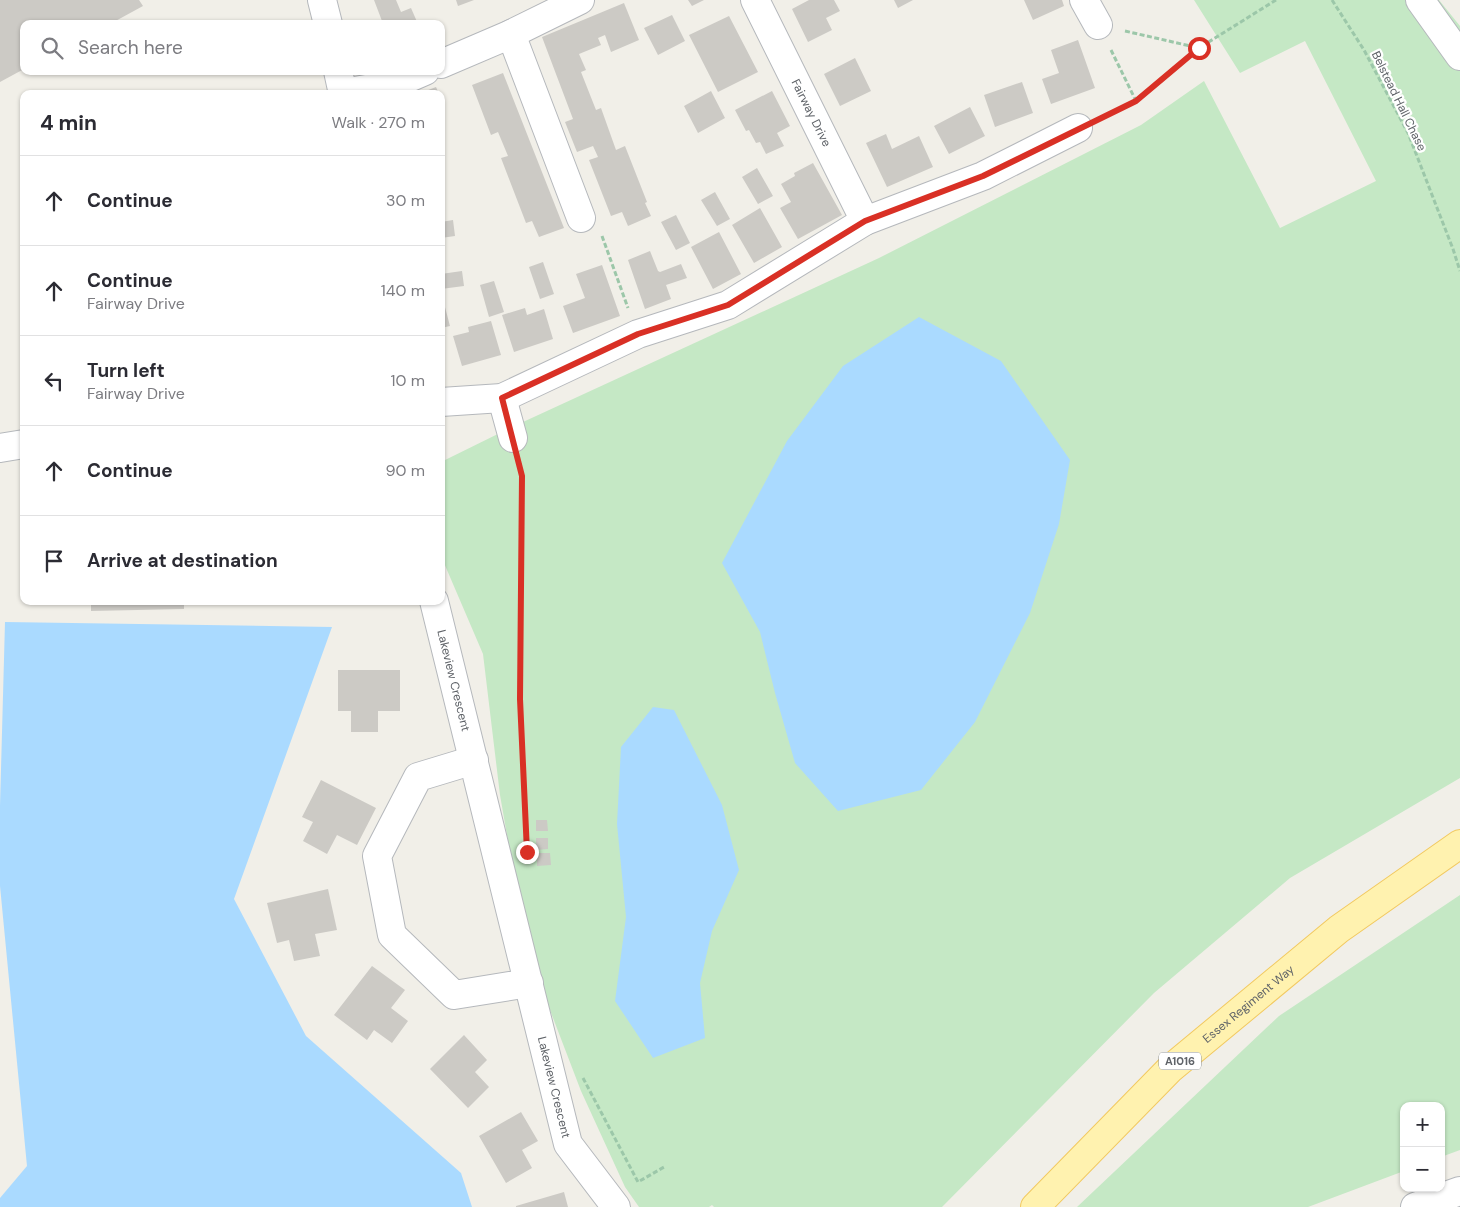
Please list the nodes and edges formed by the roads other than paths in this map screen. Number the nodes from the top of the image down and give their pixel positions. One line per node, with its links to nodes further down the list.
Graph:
1 (322, 0): 6 (street)
2 (580, 0): 8 (street)
3 (1084, 0): 7 (street)
4 (1420, 0): 9 (street)
5 (760, 2): 17 (street, Fairway Drive)
6 (327, 20)
7 (1098, 25)
8 (511, 34): 10 (street); 16 (street)
9 (1460, 56)
10 (445, 62)
11 (339, 75): 13 (street)
12 (416, 75): 14 (street)
13 (342, 90)
14 (364, 90)
15 (1078, 128): 17 (street)
16 (581, 218)
17 (865, 221): 18 (street)
18 (502, 398): 19 (street); 20 (street)
19 (445, 402)
20 (513, 438)
21 (20, 445): 22 (street)
22 (0, 448)
23 (435, 605): 24 (street, Lakeview Crescent)
24 (474, 760): 26 (street, Lakeview Crescent); 26 (street)
25 (1460, 844): 29 (main road, Essex Regiment Way / A1016)
26 (529, 983): 28 (street, Lakeview Crescent)
27 (1460, 1191): 30 (street)
28 (616, 1207)
29 (1035, 1207)
30 (1415, 1207)

